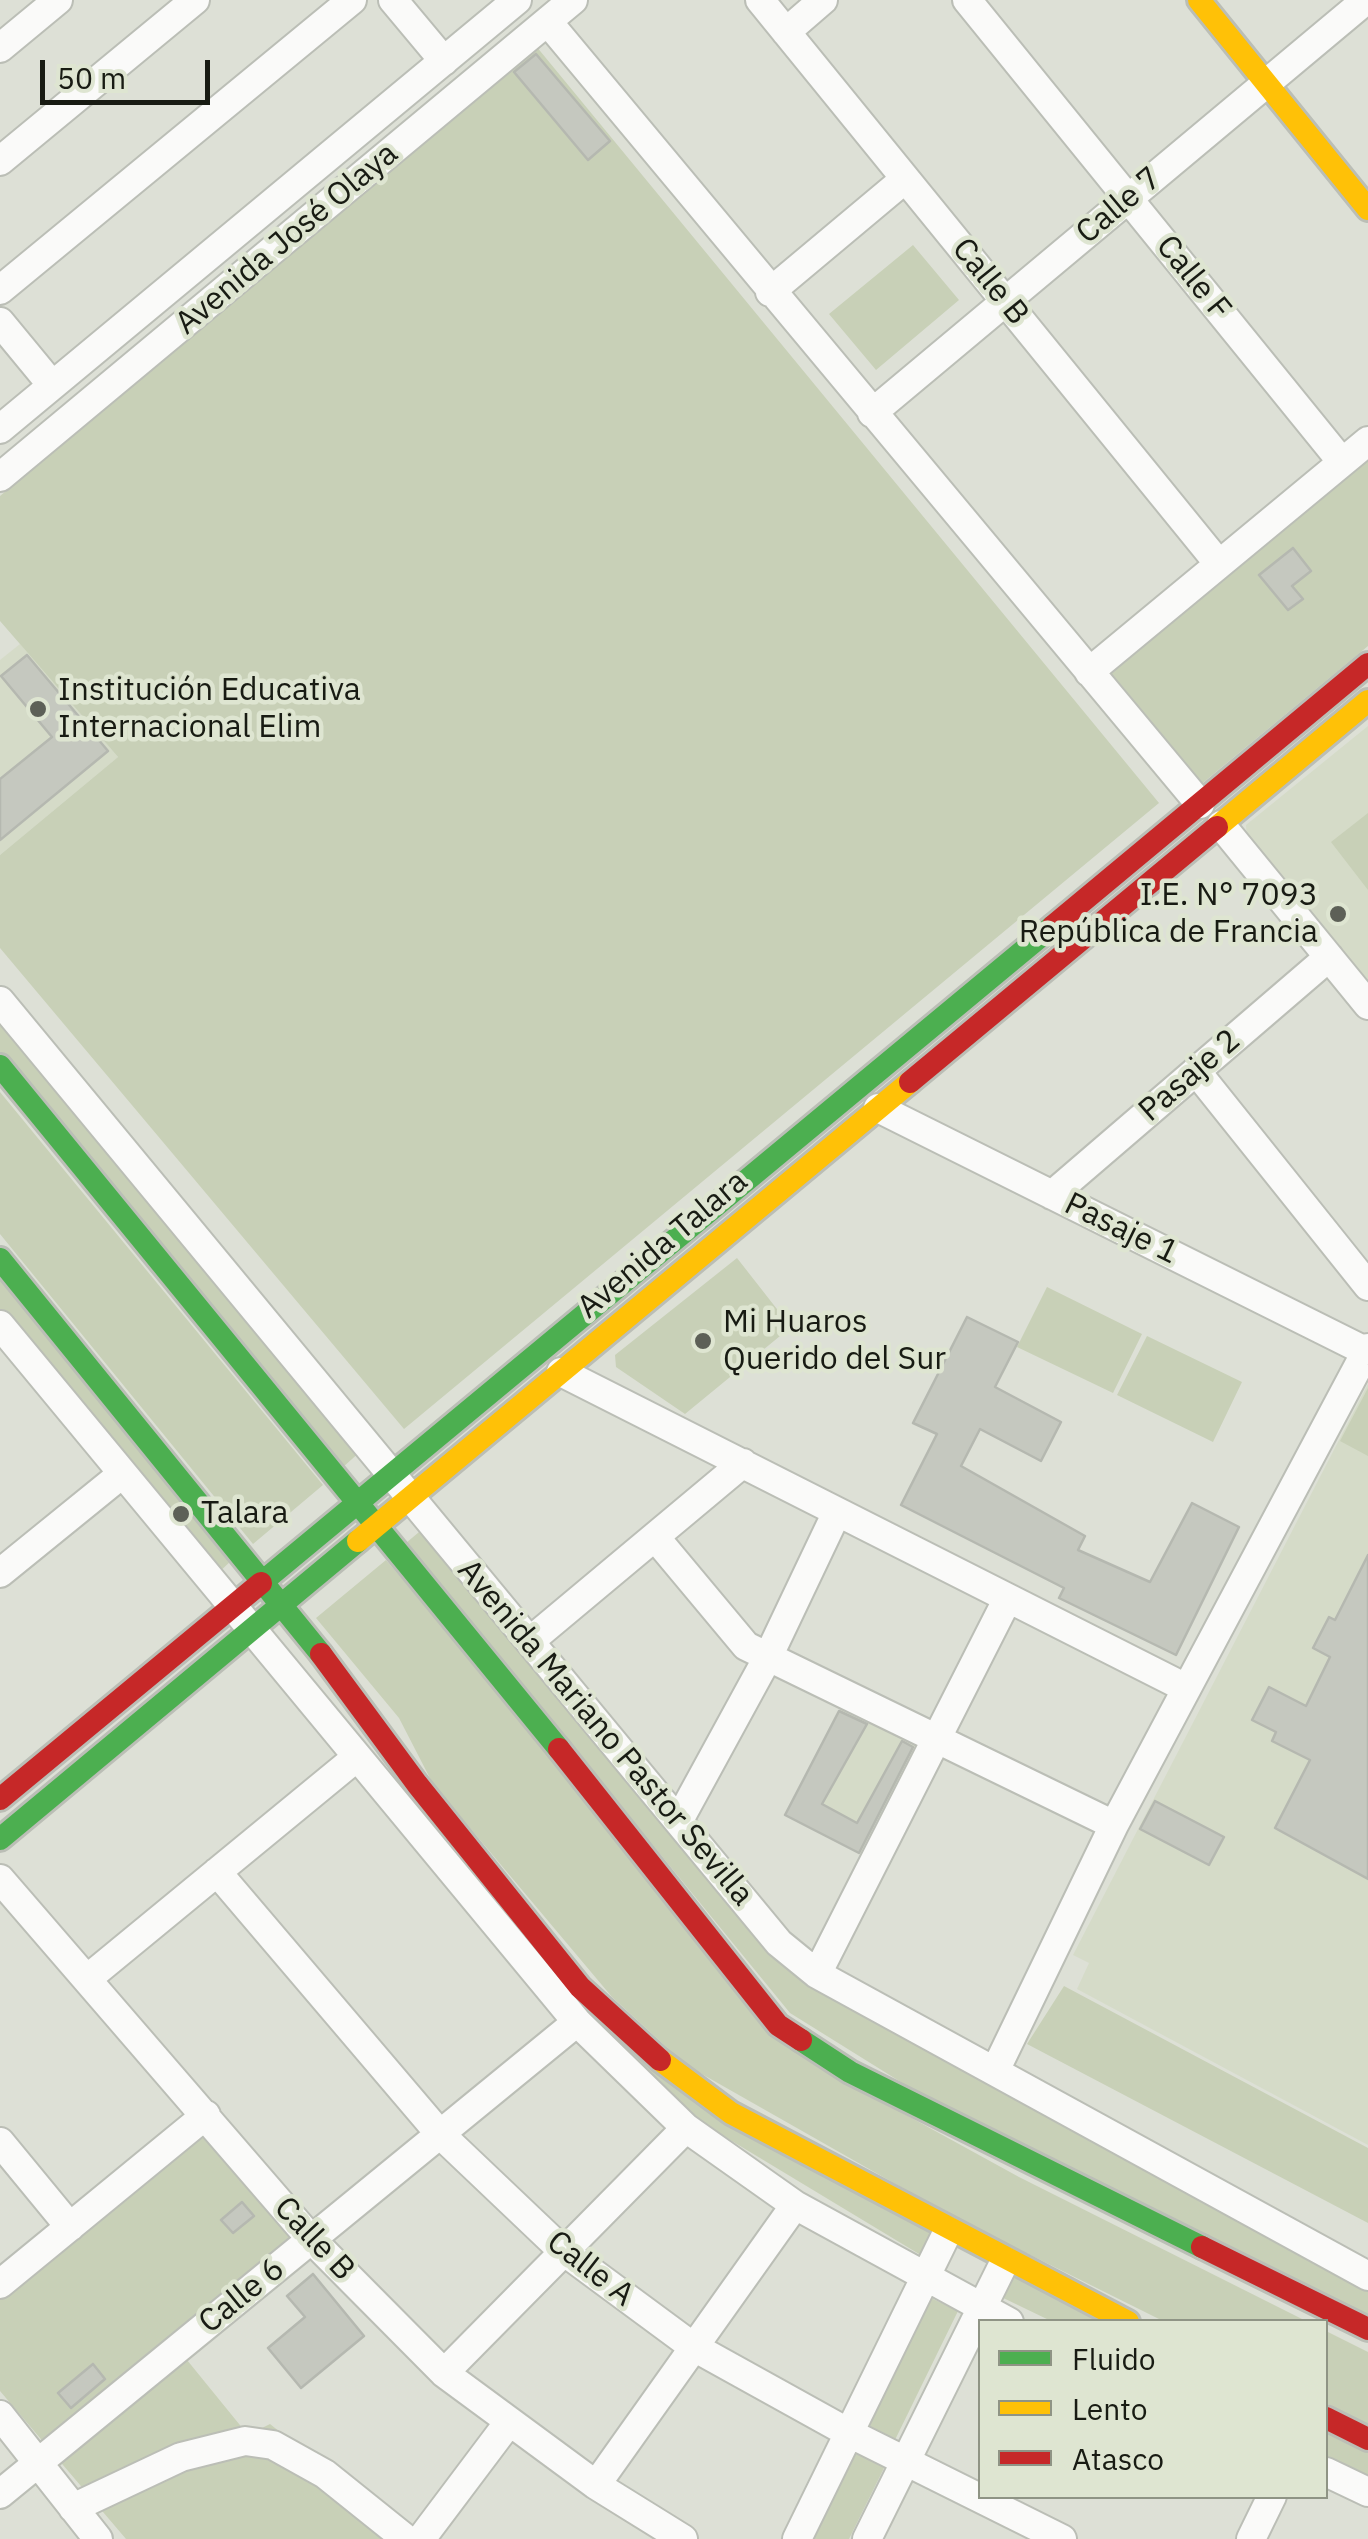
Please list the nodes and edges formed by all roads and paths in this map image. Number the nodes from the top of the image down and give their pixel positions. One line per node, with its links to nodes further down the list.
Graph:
1 (58, 0): 15 (street)
2 (195, 0): 19 (street)
3 (352, 0): 25 (street)
4 (394, 0): 16 (street)
5 (517, 0): 16 (street, Avenida José Olaya)
6 (573, 0): 13 (street, Avenida José Olaya)
7 (760, 0): 14 (street, Calle B)
8 (823, 0): 14 (street)
9 (967, 0): 23 (street, Calle F)
10 (1199, 0): 17 (street)
11 (1225, 0): 17 (street)
12 (1366, 0): 17 (street, Calle 7)
13 (548, 22): 21 (street, Avenida José Olaya); 26 (street)
14 (786, 32): 22 (street, Calle B)
15 (0, 48)
16 (444, 60): 18 (street, Avenida José Olaya)
17 (1274, 75): 20 (street); 23 (street, Calle 7); 24 (street)
18 (337, 149): 21 (street); 29 (street, Avenida José Olaya)
19 (0, 161)
20 (1368, 174)
21 (360, 178): 34 (street, Avenida José Olaya)
22 (906, 179): 26 (street); 27 (street, Calle B)
23 (1128, 198): 27 (street, Calle 7); 33 (street, Calle F)
24 (1368, 209)
25 (0, 290)
26 (770, 292): 30 (street)
27 (1005, 301): 30 (street, Calle 7); 35 (street, Calle B)
28 (0, 322): 29 (street)
29 (52, 385): 31 (street, Avenida José Olaya)
30 (872, 413): 37 (street)
31 (0, 428)
32 (1368, 441): 33 (street)
33 (1342, 462): 35 (street)
34 (0, 477)
35 (1219, 564): 37 (street)
36 (1368, 664): 39 (street, Avenida Talara)
37 (1089, 672): 39 (street)
38 (1368, 701): 40 (street, Avenida Talara)
39 (1200, 804): 55 (street, Avenida Talara)
40 (1221, 825): 41 (street); 46 (street, Avenida Talara)
41 (1329, 957): 43 (street); 45 (street, Pasaje 2)
42 (0, 1002): 55 (street, Avenida Mariano Pastor Sevilla)
43 (1368, 1006)
44 (0, 1066): 57 (street, Avenida Mariano Pastor Sevilla)
45 (1196, 1070): 47 (street, Pasaje 2); 49 (street)
46 (878, 1108): 47 (street, Pasaje 1); 52 (street, Avenida Talara)
47 (1052, 1194): 51 (street, Pasaje 1)
48 (0, 1260): 62 (street)
49 (1368, 1286)
50 (0, 1325): 54 (street)
51 (1366, 1349): 69 (street)
52 (562, 1372): 53 (street); 56 (street, Avenida Talara)
53 (743, 1463): 58 (street); 60 (street)
54 (122, 1474): 61 (street); 65 (street)
55 (390, 1476): 56 (street, Avenida Mariano Pastor Sevilla); 57 (street, Avenida Talara)
56 (409, 1499): 59 (street, Avenida Talara); 67 (street, Avenida Mariano Pastor Sevilla)
57 (358, 1502): 59 (street, Avenida Mariano Pastor Sevilla); 62 (street, Avenida Talara)
58 (838, 1512): 63 (street); 68 (street)
59 (377, 1525): 64 (street, Avenida Talara); 98 (street, Avenida Mariano Pastor Sevilla)
60 (655, 1537): 67 (street); 68 (street)
61 (0, 1572)
62 (262, 1579): 64 (street); 65 (street, Avenida Talara)
63 (1008, 1598): 69 (street); 70 (street)
64 (281, 1602): 66 (street, Avenida Talara); 88 (street)
65 (231, 1605): 66 (street); 72 (street, Avenida Talara)
66 (250, 1628): 71 (street); 75 (street, Avenida Talara)
67 (530, 1641): 73 (street, Avenida Mariano Pastor Sevilla)
68 (768, 1657): 70 (street); 73 (street)
69 (1186, 1688): 74 (street)
70 (937, 1738): 74 (street); 78 (street)
71 (357, 1757): 76 (street); 80 (street)
72 (0, 1799)
73 (678, 1820): 78 (street, Avenida Mariano Pastor Sevilla)
74 (1114, 1825): 81 (street)
75 (0, 1839)
76 (217, 1872): 79 (street); 84 (street, Calle A)
77 (0, 1879): 79 (street, Calle B)
78 (817, 1974): 81 (street, Avenida Mariano Pastor Sevilla)
79 (88, 1979): 82 (street, Calle B)
80 (577, 2022): 83 (street); 84 (street, Calle 6)
81 (994, 2070): 92 (street, Avenida Mariano Pastor Sevilla)
82 (206, 2116): 87 (street); 89 (street, Calle B)
83 (686, 2128): 86 (street); 90 (street)
84 (440, 2134): 89 (street, Calle 6); 90 (street, Calle A)
85 (0, 2142): 87 (street)
86 (795, 2205): 93 (street); 99 (street)
87 (70, 2227): 94 (street)
88 (948, 2231): 91 (street); 93 (street)
89 (311, 2240): 100 (street, Calle B); 107 (street, Calle 6)
90 (562, 2250): 99 (street, Calle A); 100 (street)
91 (1005, 2262): 95 (street); 97 (street)
92 (1368, 2276)
93 (925, 2277): 95 (street); 104 (street)
94 (0, 2284)
95 (981, 2308): 96 (street); 106 (street)
96 (1003, 2319)
97 (1122, 2319)
98 (1368, 2328)
99 (692, 2346): 104 (street, Calle A); 109 (street)
100 (444, 2373): 103 (street, Calle B)
101 (0, 2416): 107 (street)
102 (1328, 2419): 105 (street)
103 (509, 2422): 109 (street, Calle B); 118 (street)
104 (849, 2433): 106 (street, Calle A); 120 (street)
105 (1368, 2438)
106 (906, 2460): 112 (street, Calle A); 121 (street)
107 (38, 2463): 111 (street, Calle 6); 115 (street)
108 (1328, 2473): 110 (street)
109 (596, 2485): 119 (street, Calle B)
110 (1368, 2492)
111 (0, 2494)
112 (978, 2496)
113 (983, 2499): 122 (street, Calle A)
114 (1271, 2499): 123 (street)
115 (74, 2508): 116 (street); 117 (street)
116 (98, 2539)
117 (406, 2539)
118 (420, 2539)
119 (683, 2539)
120 (797, 2539)
121 (866, 2539)
122 (1062, 2539)
123 (1251, 2539)

